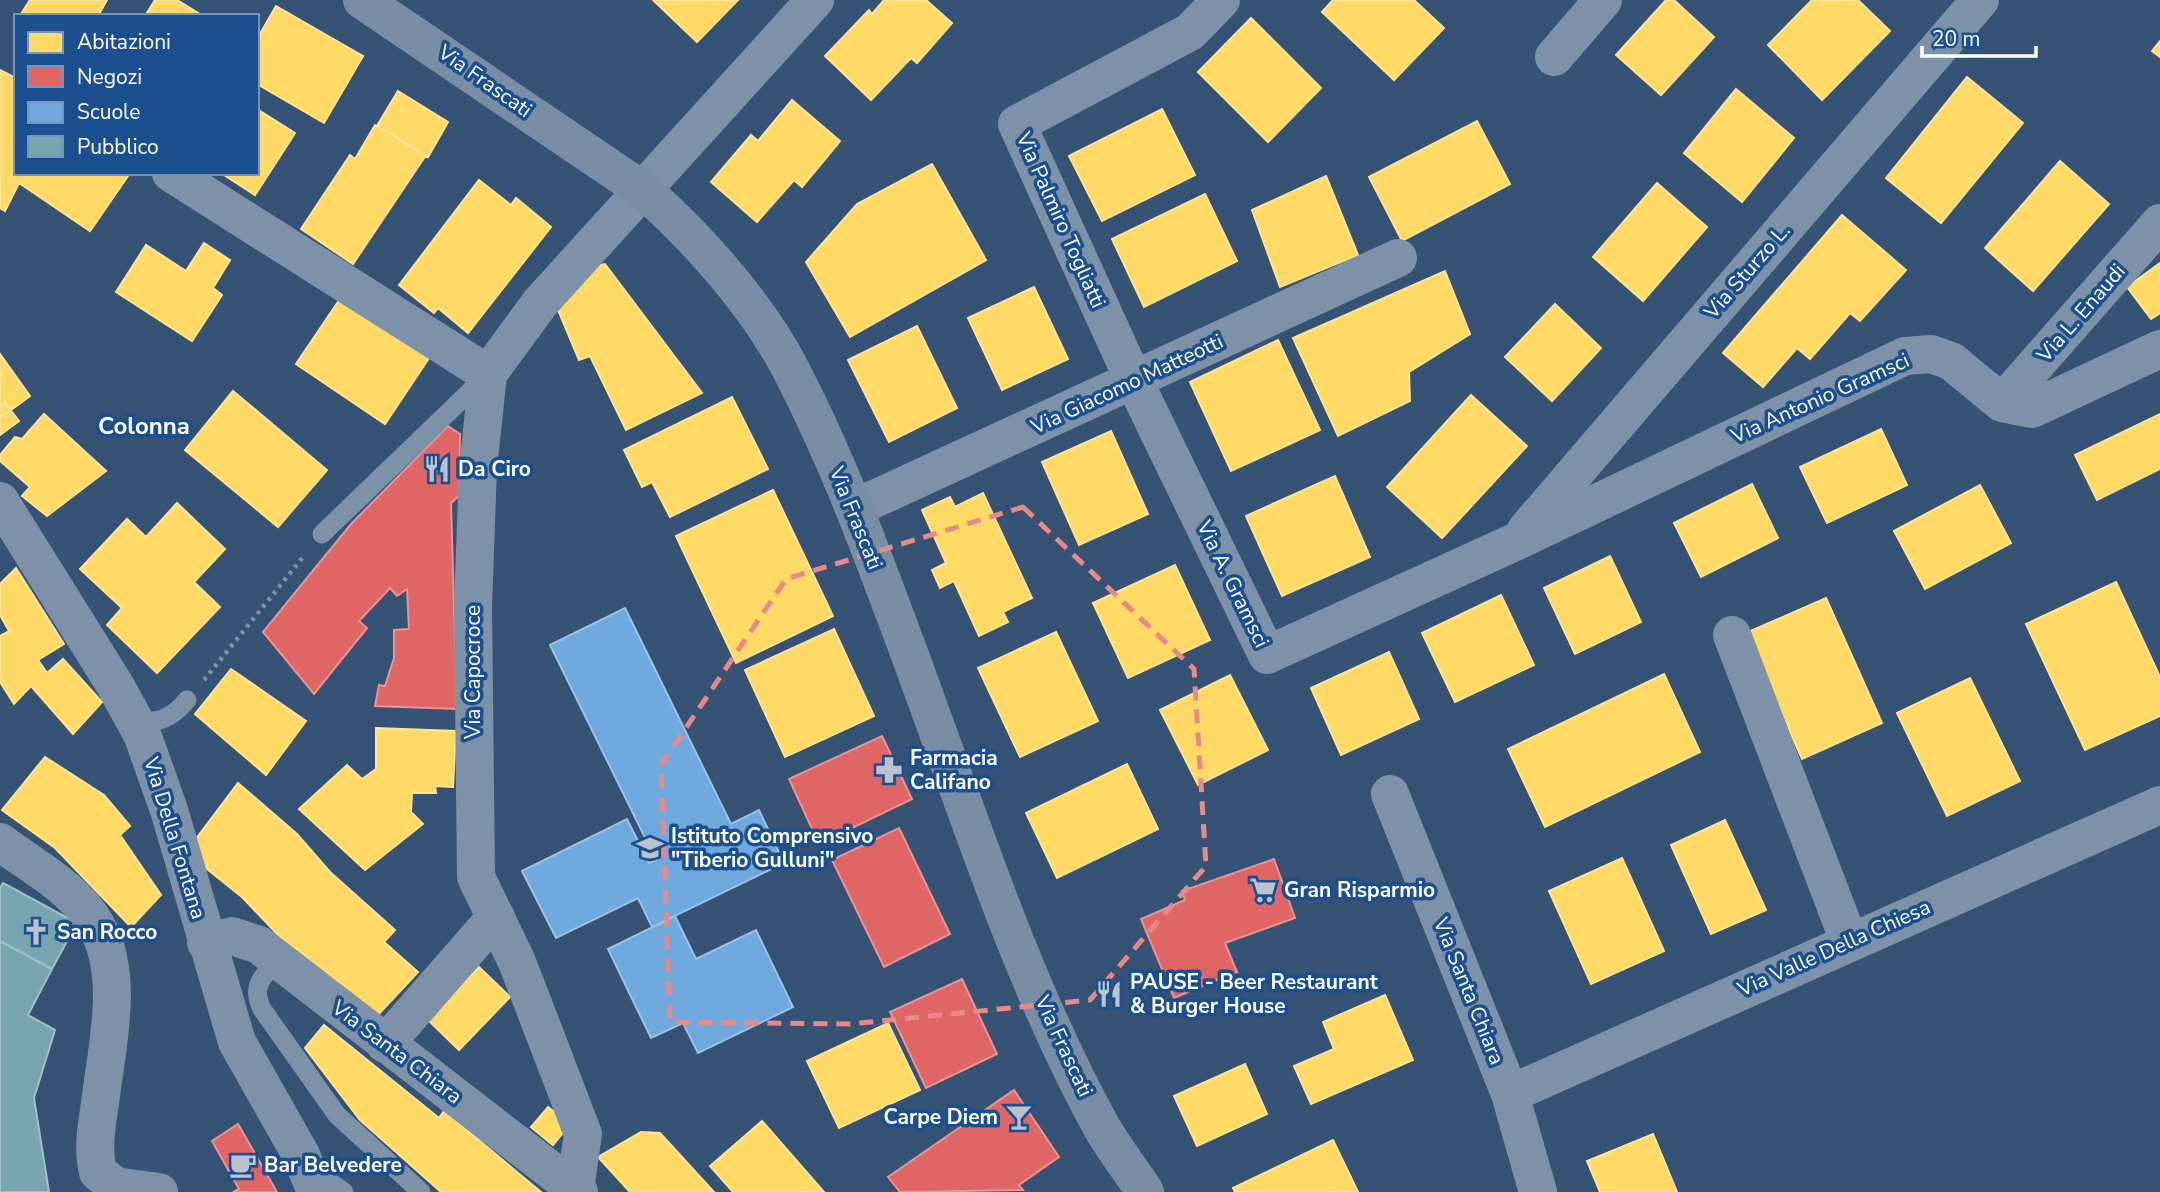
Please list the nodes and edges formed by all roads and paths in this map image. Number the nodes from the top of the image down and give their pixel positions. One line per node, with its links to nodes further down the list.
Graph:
1 (362, 0): 8 (street, Via Frascati)
2 (815, 0): 8 (street)
3 (1221, 0): 13 (street, Via Palmiro Togliatti)
4 (1603, 0): 6 (street)
5 (1980, 0): 18 (street, Via Sturzo L.)
6 (1554, 57)
7 (175, 175): 12 (street)
8 (644, 191): 12 (street); 16 (street, Via Frascati)
9 (2160, 223): 14 (street, Via L. Enaudi)
10 (1398, 258): 13 (street, Via Giacomo Matteotti)
11 (2160, 349): 14 (street)
12 (488, 374): 17 (lane); 25 (street, Via Capocroce)
13 (1134, 381): 16 (street, Via Giacomo Matteotti); 18 (street, Via A. Gramsci)
14 (2002, 404): 18 (street, Via Antonio Gramsci)
15 (0, 501): 21 (street, Via Della Fontana)
16 (855, 508): 36 (street, Via Frascati)
17 (323, 534): 20 (path)
18 (1515, 542)
19 (1732, 635): 26 (street)
20 (187, 700): 21 (lane)
21 (134, 719): 27 (street, Via Della Fontana)
22 (1390, 794): 30 (street, Via Santa Chiara)
23 (2160, 805): 26 (street, Via Valle Della Chiesa)
24 (0, 842): 31 (street)
25 (496, 917): 29 (street); 33 (street, Via Capocroce)
26 (1849, 941): 30 (street, Via Valle Della Chiesa)
27 (206, 943): 28 (street, Via Santa Chiara); 32 (street, Via Della Fontana)
28 (278, 961): 29 (street, Via Santa Chiara); 35 (lane)
29 (385, 1044): 33 (street, Via Santa Chiara)
30 (1510, 1094): 37 (street, Via Santa Chiara)
31 (102, 1187): 34 (street)
32 (324, 1188)
33 (577, 1190)
34 (159, 1192)
35 (421, 1192)
36 (1146, 1192)
37 (1538, 1192)

